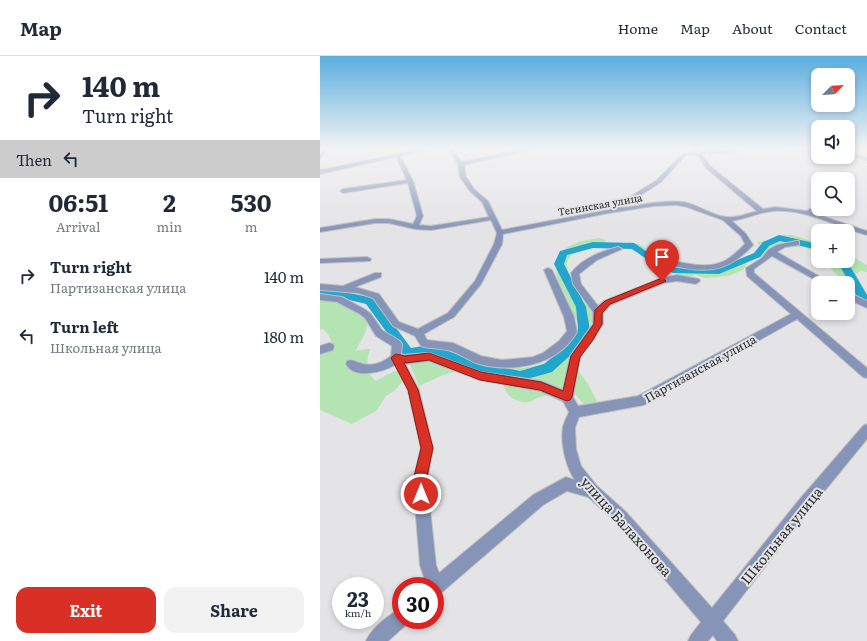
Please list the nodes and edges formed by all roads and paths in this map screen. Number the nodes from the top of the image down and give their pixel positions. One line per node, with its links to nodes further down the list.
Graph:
1 (407, 175): 5 (street)
2 (463, 175): 11 (street)
3 (664, 175): 7 (street)
4 (718, 175): 8 (street)
5 (410, 181): 6 (street); 13 (street)
6 (343, 191)
7 (611, 211): 12 (street, Тегинская улица); 15 (street, Тегинская улица)
8 (761, 211): 10 (street); 12 (street)
9 (811, 211): 10 (street)
10 (807, 214): 16 (street)
11 (493, 218): 13 (street); 15 (street)
12 (725, 219): 22 (street, Тегинская улица)
13 (415, 227): 14 (street)
14 (320, 230)
15 (500, 233): 34 (street)
16 (867, 233)
17 (796, 243): 19 (street)
18 (618, 249): 32 (street)
19 (771, 252): 25 (street); 33 (street)
20 (367, 259): 21 (street)
21 (320, 261)
22 (668, 262)
23 (548, 270): 34 (street)
24 (378, 275): 28 (street)
25 (814, 276)
26 (696, 281): 32 (street)
27 (320, 287): 28 (street)
28 (344, 289): 34 (street)
29 (320, 297): 35 (street)
30 (855, 299): 31 (street)
31 (867, 305)
32 (598, 312): 38 (street)
33 (797, 315): 37 (street); 39 (street, Партизанская улица)
34 (418, 333)
35 (401, 362): 36 (street); 38 (street); 42 (street)
36 (351, 364)
37 (867, 374)
38 (567, 397): 39 (street)
39 (575, 412): 41 (street, улица Балахонова)
40 (867, 430): 44 (street, Школьная улица)
41 (592, 491): 43 (street); 44 (street, улица Балахонова)
42 (432, 577)
43 (444, 580)
44 (712, 621): 47 (street, Школьная улица); 48 (street, улица Балахонова)
45 (392, 626): 46 (street)
46 (374, 641)
47 (697, 641)
48 (729, 641)

